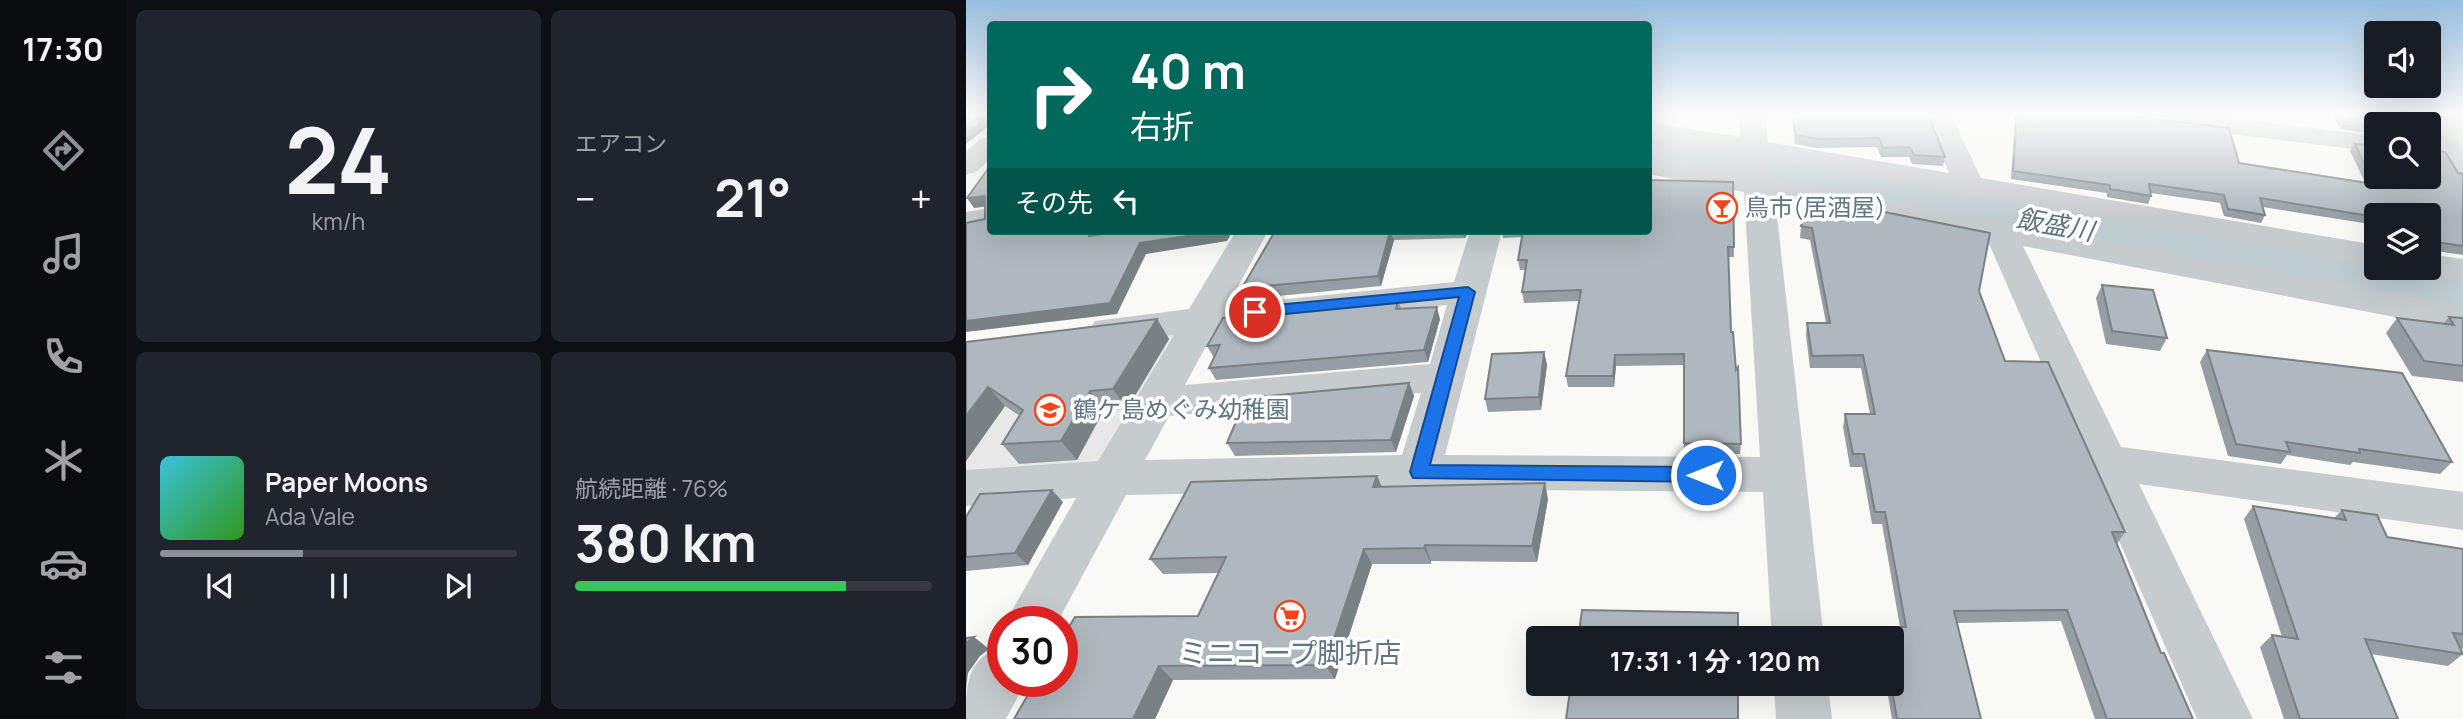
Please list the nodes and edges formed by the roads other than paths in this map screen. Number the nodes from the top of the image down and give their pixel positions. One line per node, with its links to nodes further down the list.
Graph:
1 (986, 149): 5 (street)
2 (1953, 149): 6 (street)
3 (1756, 150): 4 (street); 6 (street); 9 (street); 23 (street)
4 (1652, 164)
5 (966, 166)
6 (1969, 184): 12 (street)
7 (987, 218): 8 (street)
8 (966, 222)
9 (2000, 230): 17 (street); 21 (street)
10 (1250, 235): 16 (street)
11 (1485, 235): 15 (street)
12 (2364, 253)
13 (2441, 266): 14 (street)
14 (2463, 270)
15 (1468, 292): 16 (street); 19 (street)
16 (1202, 318): 18 (street); 20 (street)
17 (2463, 318)
18 (1077, 334)
19 (1445, 377): 20 (street); 22 (street)
20 (1155, 402): 24 (street)
21 (2107, 463): 26 (street); 33 (street)
22 (1419, 472): 23 (street); 24 (street)
23 (1784, 475): 28 (street)
24 (1113, 478): 25 (street); 27 (street)
25 (966, 488)
26 (2463, 511)
27 (1040, 606)
28 (1797, 626)
29 (1802, 696): 32 (street)
30 (988, 697): 31 (street)
31 (975, 719)
32 (1804, 719)
33 (2225, 719)

